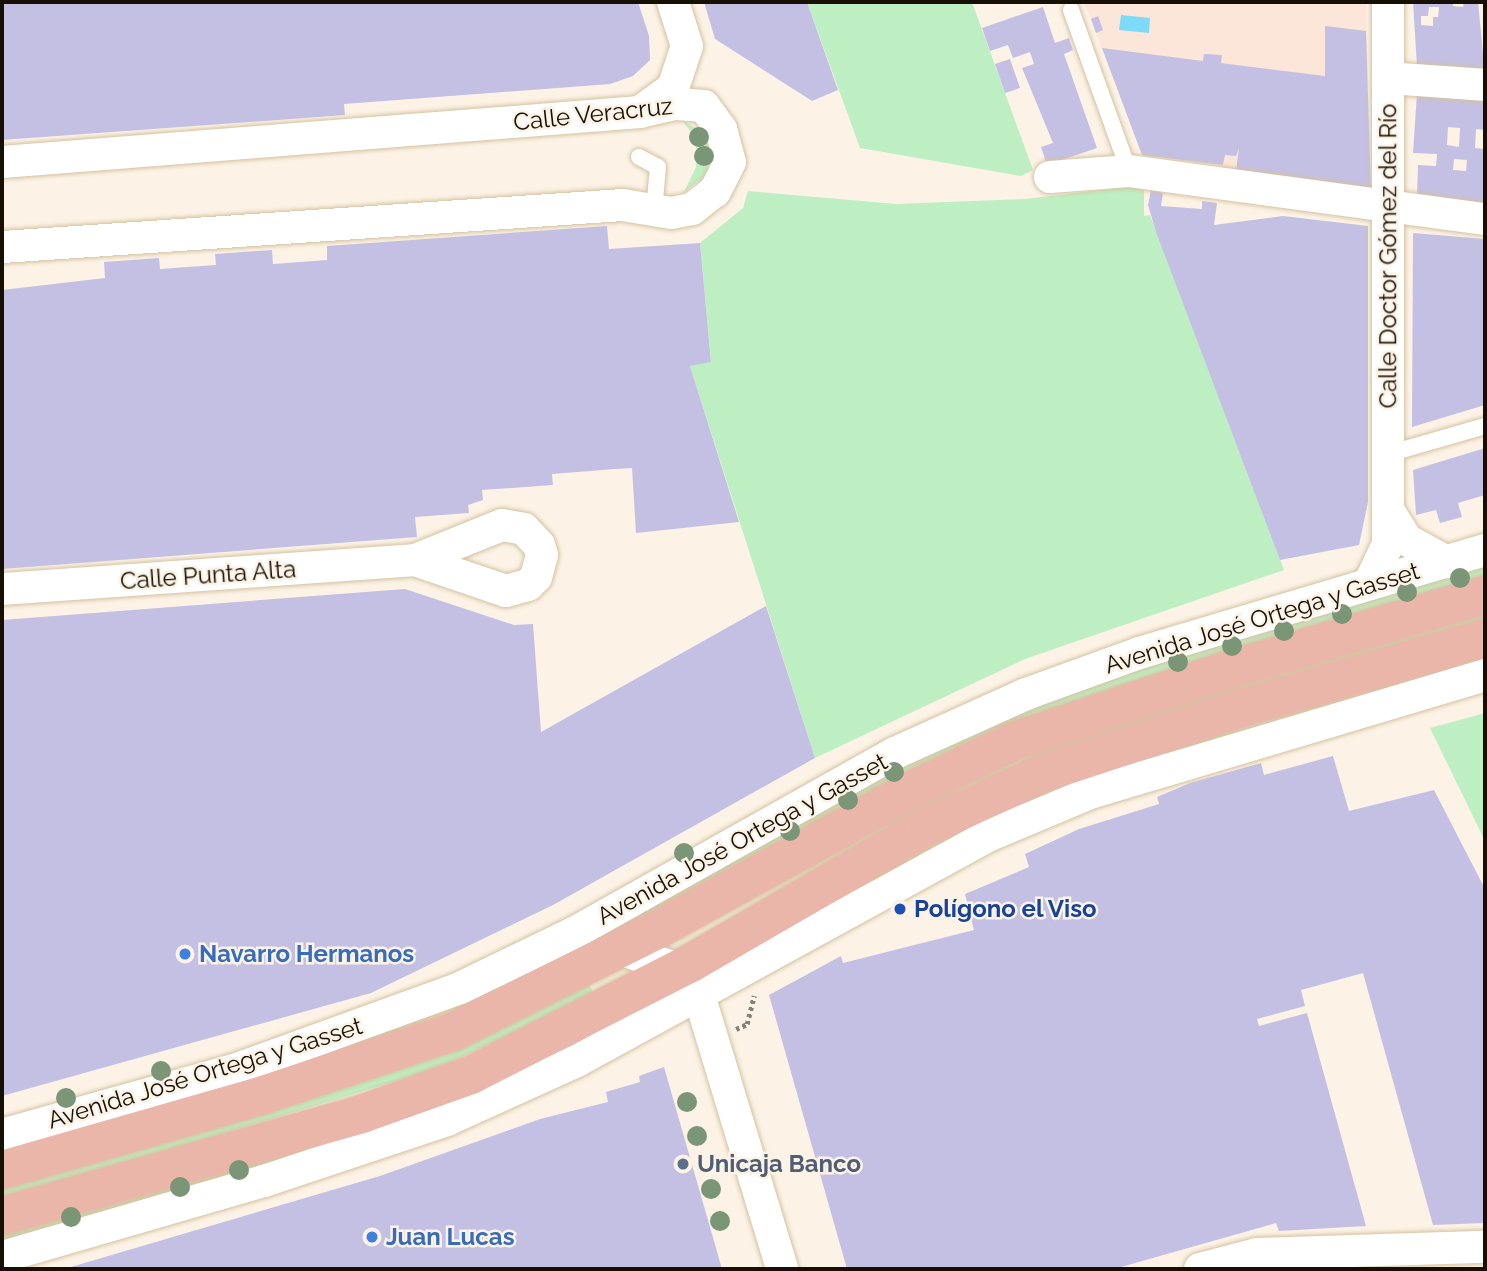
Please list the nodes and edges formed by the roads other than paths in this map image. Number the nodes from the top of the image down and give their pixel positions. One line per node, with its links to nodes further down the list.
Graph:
1 (673, 2): 6 (street)
2 (1388, 2): 4 (street, Calle Doctor Gómez del Río)
3 (1071, 10): 9 (lane)
4 (1388, 78): 5 (street); 11 (street, Calle Doctor Gómez del Río)
5 (1485, 85)
6 (640, 112): 8 (street, Calle Veracruz); 12 (street, Calle Veracruz)
7 (639, 157): 12 (lane)
8 (2, 162)
9 (1129, 171): 10 (street); 11 (street)
10 (1050, 177)
11 (1388, 209): 13 (street); 16 (street, Calle Doctor Gómez del Río)
12 (654, 210): 14 (street, Calle Veracruz)
13 (1485, 219)
14 (2, 247)
15 (1485, 426): 16 (lane)
16 (1388, 454): 17 (street, Calle Doctor Gómez del Río)
17 (1388, 510): 20 (street); 21 (street, Calle Doctor Gómez del Río)
18 (1485, 550): 20 (street, Avenida José Ortega y Gasset)
19 (415, 560): 22 (street, Calle Punta Alta)
20 (1447, 562): 21 (street, Avenida José Ortega y Gasset)
21 (1369, 584): 29 (street, Avenida José Ortega y Gasset)
22 (2, 589)
23 (1485, 595): 26 (main road, Avenida José Ortega y Gasset)
24 (1485, 638): 28 (main road)
25 (1485, 675): 28 (street)
26 (732, 890): 27 (main road, Avenida José Ortega y Gasset); 28 (street)
27 (620, 949): 28 (street); 30 (main road, Avenida José Ortega y Gasset)
28 (696, 972): 31 (main road); 33 (street); 34 (street)
29 (2, 1135)
30 (2, 1170)
31 (2, 1216)
32 (1485, 1247): 35 (street)
33 (2, 1256)
34 (782, 1269)
35 (1200, 1269)

